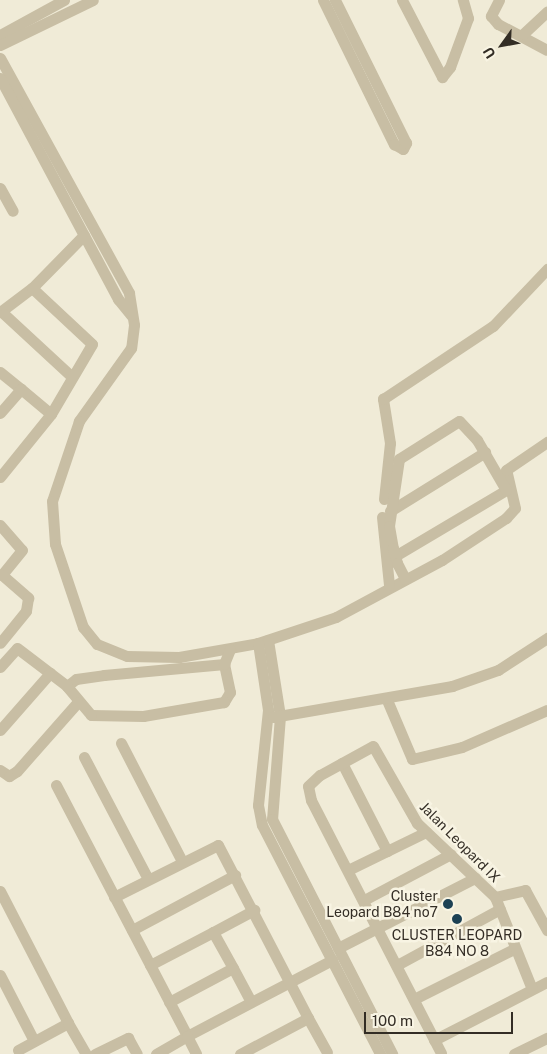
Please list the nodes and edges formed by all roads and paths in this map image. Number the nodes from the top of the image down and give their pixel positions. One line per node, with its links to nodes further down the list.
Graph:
1 (64, 0): 10 (street)
2 (93, 0): 11 (street)
3 (323, 0): 4 (street)
4 (334, 0)
5 (402, 0): 6 (street)
6 (463, 0)
7 (499, 0): 9 (street)
8 (547, 12): 9 (street)
9 (523, 34): 12 (street)
10 (0, 35)
11 (0, 45)
12 (547, 50)
13 (0, 58): 21 (street)
14 (0, 78): 17 (street)
15 (0, 188): 16 (street)
16 (13, 211)
17 (84, 235): 19 (street); 21 (street)
18 (546, 274): 35 (street)
19 (32, 288): 20 (street); 23 (street)
20 (2, 313): 23 (street)
21 (131, 315): 39 (street)
22 (0, 372): 24 (street)
23 (71, 376): 26 (street)
24 (21, 389): 25 (street); 26 (street)
25 (0, 413)
26 (51, 414): 29 (street)
27 (547, 442): 34 (street)
28 (485, 452): 30 (street); 30 (street); 32 (street)
29 (0, 477)
30 (390, 511): 32 (street)
31 (0, 525): 33 (street)
32 (395, 556): 34 (street)
33 (1, 575): 36 (street)
34 (405, 579): 35 (street)
35 (389, 585): 38 (street)
36 (2, 636)
37 (547, 638): 44 (street)
38 (263, 641): 39 (street); 47 (street)
39 (230, 648): 40 (street)
40 (224, 664): 43 (street); 45 (street)
41 (0, 667): 42 (street)
42 (50, 674): 43 (street); 48 (street)
43 (67, 686): 45 (street)
44 (387, 700): 46 (street); 47 (street)
45 (77, 703): 52 (street)
46 (547, 710)
47 (274, 716): 68 (street)
48 (0, 730)
49 (121, 743): 57 (street)
50 (84, 757): 61 (street)
51 (342, 763): 54 (street, Jalan Leopard IX); 55 (street); 58 (street)
52 (0, 770)
53 (56, 785): 63 (street)
54 (426, 832): 55 (street); 56 (street, Jalan Leopard IX)
55 (387, 851): 58 (street)
56 (451, 854): 60 (street, Jalan Leopard IX); 65 (street)
57 (182, 861): 59 (street); 61 (street)
58 (348, 870): 65 (street)
59 (235, 875): 67 (street); 70 (street)
60 (475, 878): 64 (street, Jalan Leopard IX); 69 (street)
61 (148, 879): 63 (street)
62 (0, 891): 87 (street)
63 (114, 897): 70 (street)
64 (494, 897): 66 (street, Jalan Leopard IX); 71 (street)
65 (364, 900): 69 (street)
66 (500, 909): 74 (street, Jalan Leopard IX); 77 (street)
67 (254, 910): 72 (street); 80 (street)
68 (318, 923): 73 (street); 75 (street)
69 (378, 928): 73 (street); 77 (street)
70 (132, 930): 76 (street)
71 (547, 930)
72 (213, 932): 76 (street); 78 (street)
73 (338, 948): 102 (street)
74 (512, 950): 82 (street, Jalan Leopard IX); 83 (street)
75 (332, 960): 80 (street); 101 (street)
76 (150, 965): 84 (street)
77 (397, 965): 83 (street)
78 (233, 968): 84 (street); 85 (street)
79 (0, 975): 91 (street)
80 (290, 981): 85 (street); 86 (street)
81 (547, 982): 82 (street)
82 (532, 989): 90 (street)
83 (414, 999): 90 (street)
84 (169, 1002): 88 (street)
85 (251, 1002): 88 (street)
86 (308, 1018): 99 (street); 100 (street)
87 (68, 1023): 91 (street); 94 (street)
88 (187, 1036): 97 (street); 98 (street)
89 (547, 1038): 103 (street)
90 (434, 1040): 93 (street)
91 (34, 1041): 92 (street)
92 (16, 1053)
93 (441, 1053)
94 (86, 1054)
95 (95, 1054): 96 (street)
96 (137, 1054)
97 (156, 1054)
98 (196, 1054)
99 (240, 1054)
100 (326, 1054)
101 (380, 1054)
102 (392, 1054)
103 (514, 1054)

